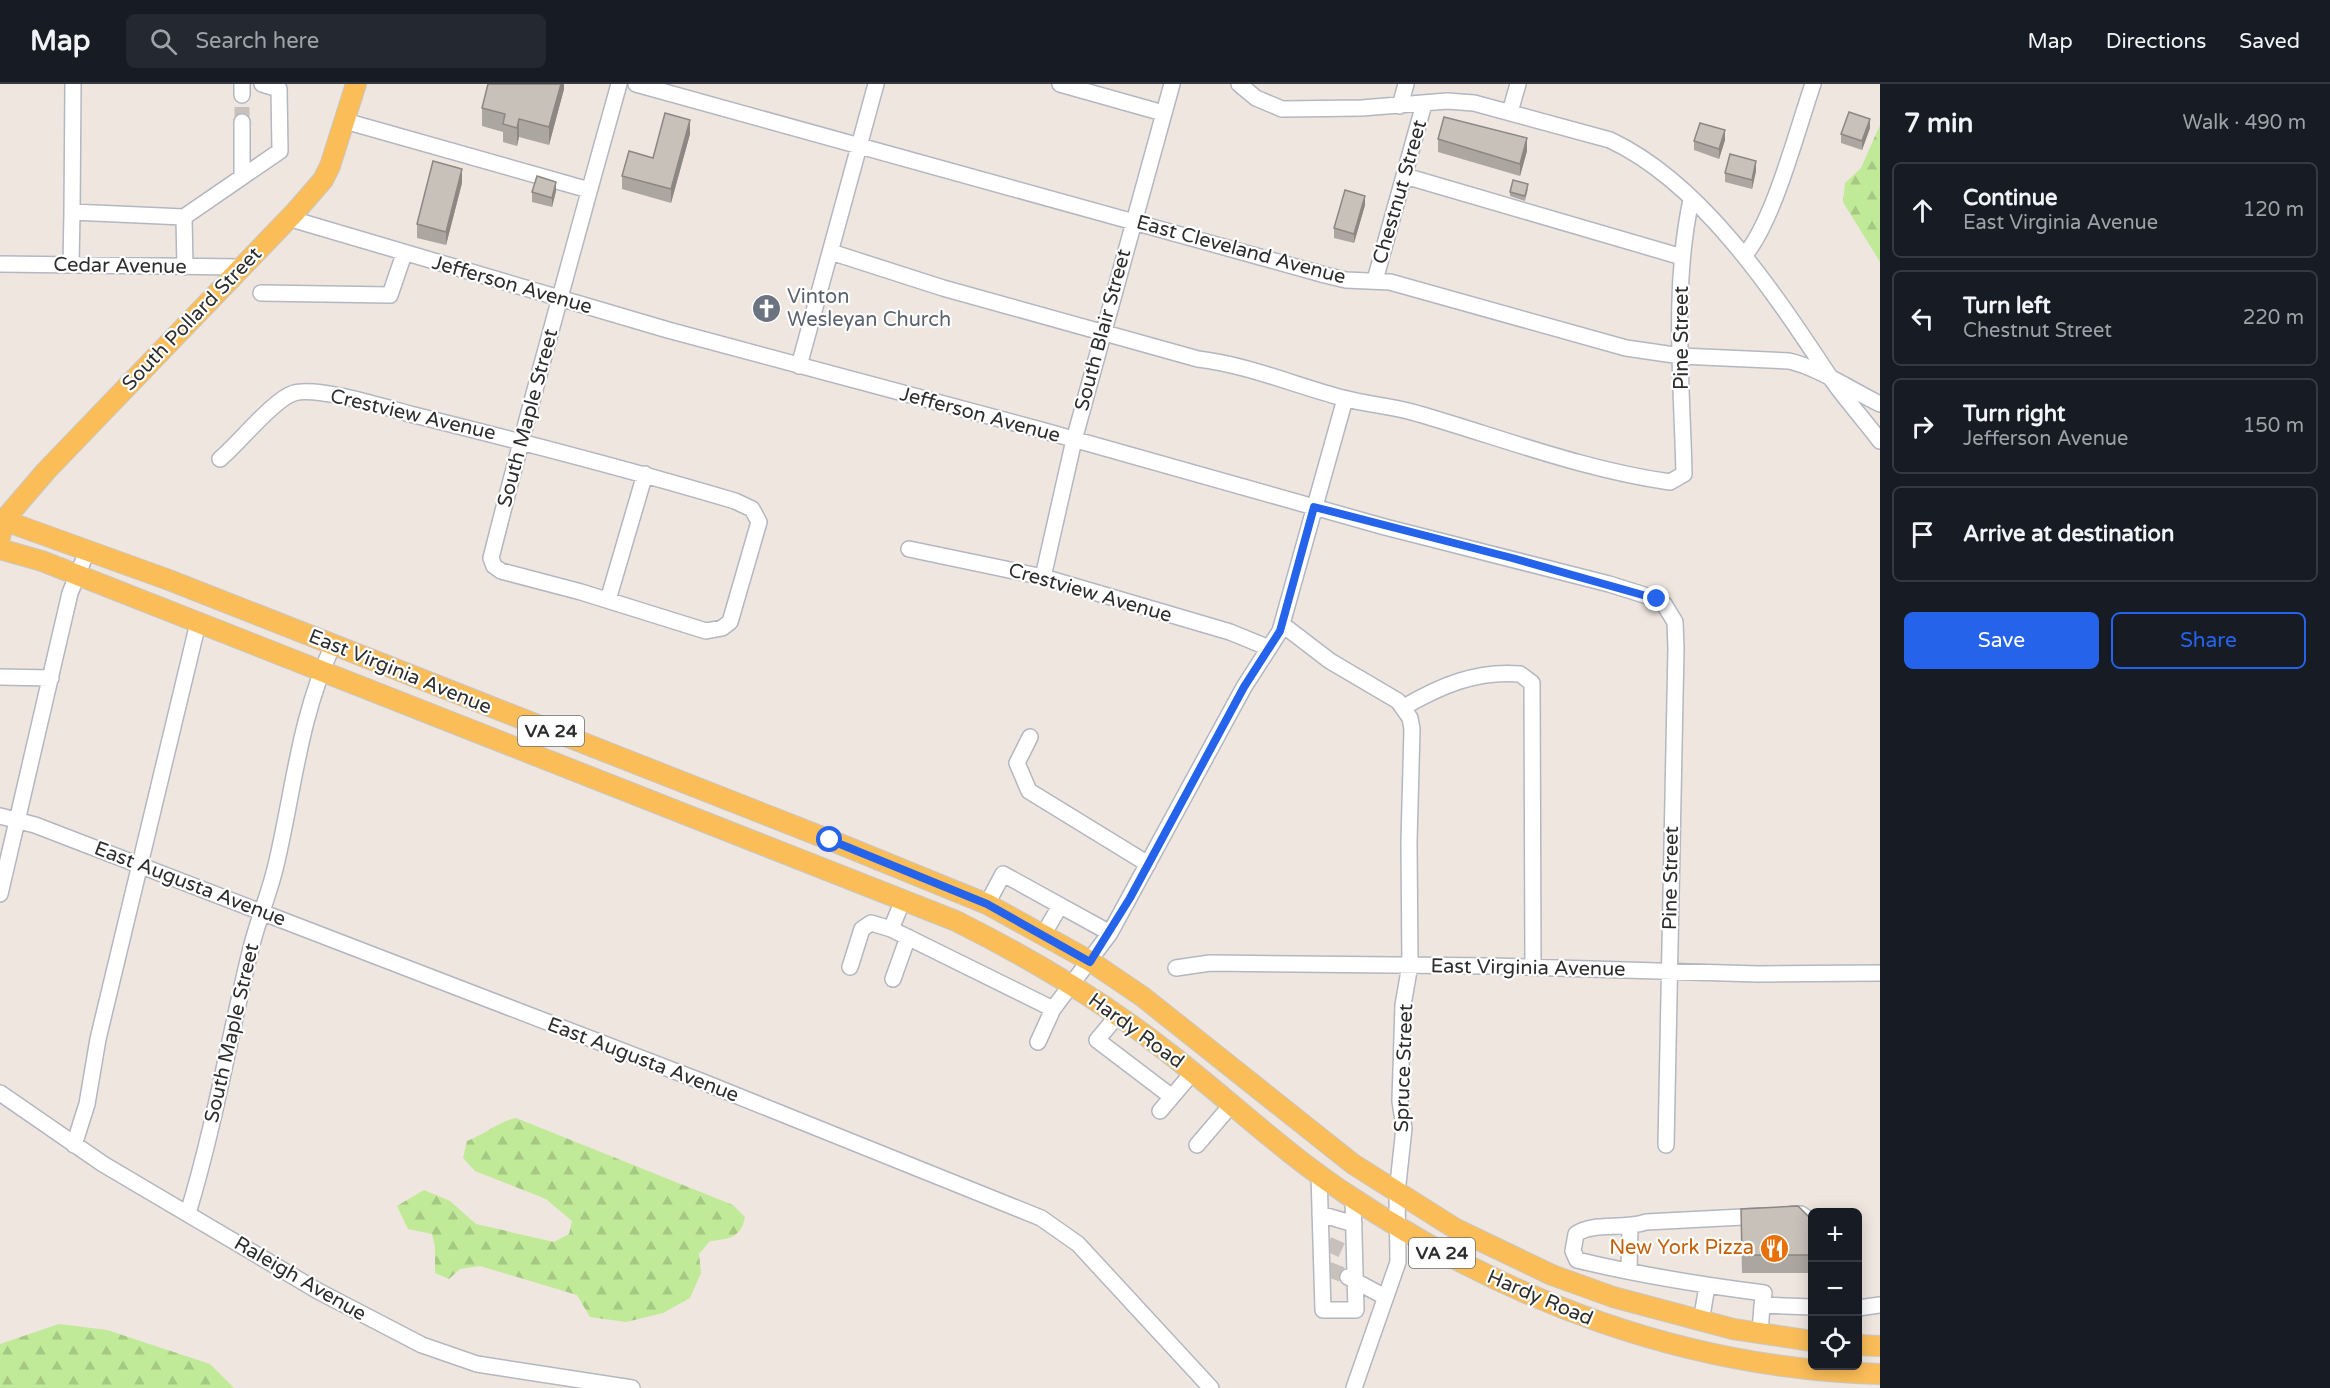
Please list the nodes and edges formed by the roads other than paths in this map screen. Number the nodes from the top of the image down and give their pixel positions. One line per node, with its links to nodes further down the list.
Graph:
1 (74, 84): 24 (street)
2 (262, 84): 21 (street)
3 (356, 84): 18 (main road, South Pollard Street)
4 (619, 84): 22 (street, South Maple Street)
5 (636, 84): 19 (street, East Cleveland Avenue)
6 (876, 84): 19 (street)
7 (1060, 84): 16 (street)
8 (1172, 84): 16 (street, South Blair Street)
9 (1239, 84): 14 (street)
10 (1406, 84): 14 (street)
11 (1518, 84): 15 (street)
12 (1813, 84): 30 (street)
13 (1424, 104): 14 (street); 15 (street); 20 (street, Chestnut Street)
14 (1400, 106)
15 (1510, 112): 23 (street)
16 (1163, 113): 27 (street, South Blair Street)
17 (242, 122): 21 (street)
18 (345, 122): 22 (street); 26 (main road, South Pollard Street)
19 (860, 147): 27 (street, East Cleveland Avenue); 28 (street)
20 (1405, 176): 31 (street); 36 (street, Chestnut Street)
21 (242, 177): 25 (street)
22 (589, 190): 38 (street, South Maple Street)
23 (1691, 201): 30 (street); 31 (street, Pine Street)
24 (72, 212): 25 (street); 33 (street)
25 (184, 217): 34 (street)
26 (288, 218): 29 (street, Jefferson Avenue); 35 (main road, South Pollard Street)
27 (1132, 222): 36 (street, East Cleveland Avenue); 39 (street, South Blair Street)
28 (831, 252): 39 (street); 41 (street)
29 (404, 254): 37 (street); 38 (street, Jefferson Avenue)
30 (1744, 256): 42 (street)
31 (1682, 257): 40 (street, Pine Street)
32 (0, 264): 33 (street, Cedar Avenue)
33 (71, 265): 34 (street, Cedar Avenue)
34 (184, 267): 35 (street, Cedar Avenue)
35 (240, 267): 51 (main road, South Pollard Street)
36 (1375, 279): 40 (street, East Cleveland Avenue)
37 (261, 293)
38 (560, 299): 41 (street, Jefferson Avenue); 46 (street, South Maple Street)
39 (1102, 333): 43 (street); 45 (street, South Blair Street)
40 (1681, 356): 42 (street, East Cleveland Avenue); 43 (street, Pine Street)
41 (798, 366): 45 (street, Jefferson Avenue)
42 (1834, 382): 44 (street, East Cleveland Avenue); 47 (street)
43 (1345, 399): 50 (street)
44 (1880, 404)
45 (1074, 440): 50 (street, Jefferson Avenue); 56 (street, South Blair Street)
46 (521, 441): 48 (street, Crestview Avenue); 49 (street, Crestview Avenue); 57 (street, South Maple Street)
47 (1880, 441)
48 (220, 459)
49 (645, 474): 57 (street); 57 (street, Crestview Avenue)
50 (1314, 507): 58 (street, Jefferson Avenue); 60 (street)
51 (1, 522): 53 (main road, East Virginia Avenue / VA 24)
52 (0, 549): 55 (main road, East Virginia Avenue / VA 24)
53 (88, 549): 55 (street); 61 (main road, East Virginia Avenue / VA 24)
54 (909, 549): 56 (street, Crestview Avenue)
55 (76, 575): 59 (main road, East Virginia Avenue / VA 24); 65 (street)
56 (1043, 578): 62 (street, Crestview Avenue)
57 (608, 600)
58 (1670, 611): 86 (street, Pine Street)
59 (198, 623): 63 (main road, East Virginia Avenue / VA 24); 71 (street)
60 (1283, 625): 62 (street); 66 (street)
61 (333, 645): 63 (street, South Maple Street); 74 (main road, East Virginia Avenue / VA 24)
62 (1269, 648): 70 (street)
63 (321, 671): 73 (main road, East Virginia Avenue / VA 24); 76 (street, South Maple Street)
64 (0, 677): 65 (street)
65 (51, 678): 69 (street)
66 (1404, 706): 82 (street, Spruce Street); 84 (street)
67 (1030, 736): 70 (street)
68 (0, 816): 69 (street, East Augusta Avenue)
69 (18, 819): 71 (street, East Augusta Avenue); 72 (street)
70 (1148, 864): 78 (street)
71 (140, 865): 76 (street, East Augusta Avenue); 98 (street)
72 (0, 894)
73 (903, 900): 77 (street); 89 (main road, East Virginia Avenue / VA 24)
74 (987, 904): 75 (street); 79 (main road, East Virginia Avenue / VA 24)
75 (1060, 906): 78 (street); 79 (street)
76 (263, 912): 104 (street, South Maple Street); 127 (street, East Augusta Avenue)
77 (891, 929): 80 (street); 83 (street)
78 (1110, 933): 81 (street)
79 (1043, 934): 81 (main road, East Virginia Avenue / VA 24)
80 (908, 937): 88 (street); 90 (street)
81 (1090, 962): 89 (street); 102 (main road, Hardy Road / VA 24)
82 (1410, 965): 84 (street, East Virginia Avenue); 85 (street, East Virginia Avenue); 102 (street, Spruce Street)
83 (850, 967)
84 (1533, 967): 86 (street, East Virginia Avenue)
85 (1176, 968)
86 (1671, 972): 87 (street, East Virginia Avenue); 100 (street, Pine Street)
87 (1880, 973)
88 (893, 979)
89 (1070, 984): 90 (street); 91 (main road, Hardy Road / VA 24)
90 (1053, 1009): 92 (street)
91 (1118, 1015): 93 (main road, Hardy Road / VA 24); 95 (street)
92 (1038, 1042)
93 (1193, 1072): 95 (street); 96 (main road, Hardy Road / VA 24)
94 (0, 1093): 98 (street, Raleigh Avenue)
95 (1172, 1097): 97 (street)
96 (1232, 1104): 99 (street); 101 (main road, Hardy Road / VA 24)
97 (1160, 1111)
98 (74, 1145): 104 (street, Raleigh Avenue)
99 (1197, 1145)
100 (1666, 1145)
101 (1319, 1174): 103 (main road, Hardy Road / VA 24); 105 (street)
102 (1397, 1193): 108 (street, Spruce Street); 114 (main road, Hardy Road / VA 24)
103 (1353, 1199): 107 (street); 108 (main road, Hardy Road / VA 24)
104 (188, 1213): 126 (street, Raleigh Avenue)
105 (1320, 1214): 107 (street); 112 (street)
106 (1808, 1219): 109 (street)
107 (1354, 1224): 112 (street)
108 (1399, 1228): 115 (street, Spruce Street); 125 (main road, Hardy Road / VA 24)
109 (1630, 1228): 110 (street); 111 (street)
110 (1604, 1266): 111 (street); 114 (street)
111 (1629, 1271): 113 (street)
112 (1351, 1278): 115 (street)
113 (1707, 1286): 116 (street); 120 (street)
114 (1598, 1292): 120 (main road, Hardy Road / VA 24)
115 (1385, 1297): 128 (street, Spruce Street)
116 (1762, 1305): 118 (street); 121 (street)
117 (1880, 1305): 119 (street)
118 (1808, 1307)
119 (1862, 1307)
120 (1701, 1322): 121 (main road, Hardy Road / VA 24)
121 (1760, 1333): 122 (main road, Hardy Road / VA 24)
122 (1808, 1340)
123 (1862, 1345): 124 (main road)
124 (1880, 1346)
125 (1880, 1374)
126 (632, 1388)
127 (1211, 1388)
128 (1354, 1388)

